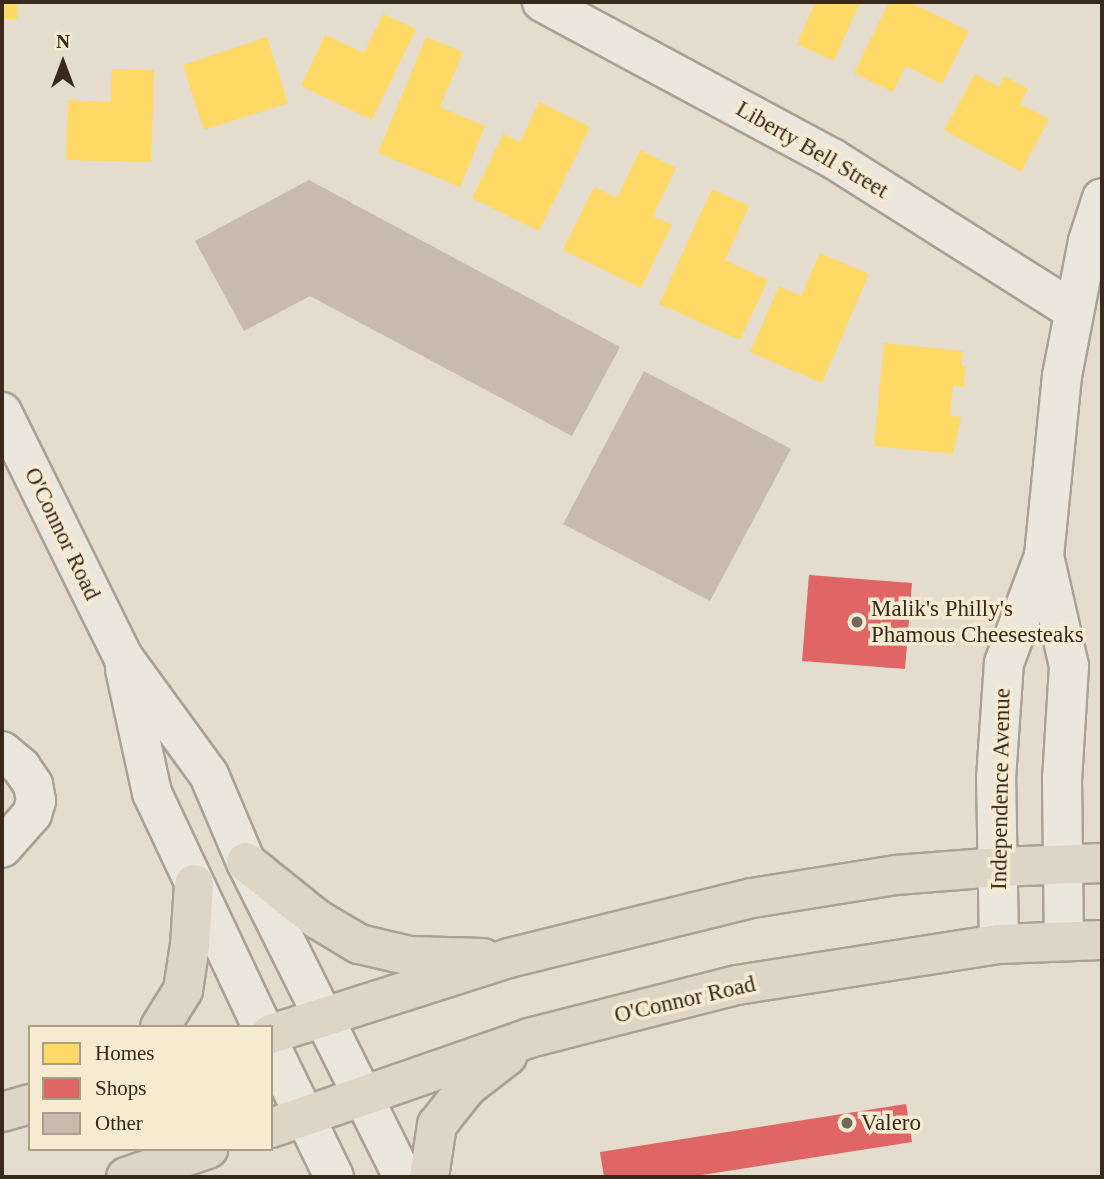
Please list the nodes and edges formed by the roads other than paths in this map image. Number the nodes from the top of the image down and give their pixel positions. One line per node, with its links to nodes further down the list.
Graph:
1 (542, 2): 3 (street, Liberty Bell Street)
2 (1102, 198): 3 (street, Independence Avenue)
3 (1074, 311): 5 (street, Independence Avenue)
4 (2, 412): 6 (street, O'Connor Road)
5 (1044, 556): 11 (street, Independence Avenue); 12 (street, Independence Avenue)
6 (122, 657): 9 (street, O'Connor Road); 13 (street, O'Connor Road)
7 (2, 751): 8 (street)
8 (2, 848)
9 (246, 862): 17 (highway); 18 (street, O'Connor Road)
10 (1102, 863): 11 (highway)
11 (1063, 865): 12 (highway); 15 (street, Independence Avenue)
12 (997, 867): 16 (street, Independence Avenue); 17 (highway)
13 (194, 884): 19 (highway); 20 (street, O'Connor Road)
14 (1102, 940): 15 (highway, O'Connor Road)
15 (1064, 941): 16 (highway, O'Connor Road)
16 (999, 944): 22 (highway, O'Connor Road)
17 (509, 958): 18 (highway)
18 (324, 1019): 21 (highway); 24 (street, O'Connor Road)
19 (161, 1025)
20 (261, 1025)
21 (273, 1033)
22 (529, 1038): 24 (highway, O'Connor Road); 32 (highway)
23 (273, 1056): 27 (street)
24 (364, 1096): 27 (highway); 31 (street)
25 (28, 1105): 26 (highway)
26 (2, 1112)
27 (287, 1122): 30 (street)
28 (202, 1151): 29 (highway)
29 (126, 1177)
30 (334, 1177)
31 (403, 1177)
32 (429, 1177)

